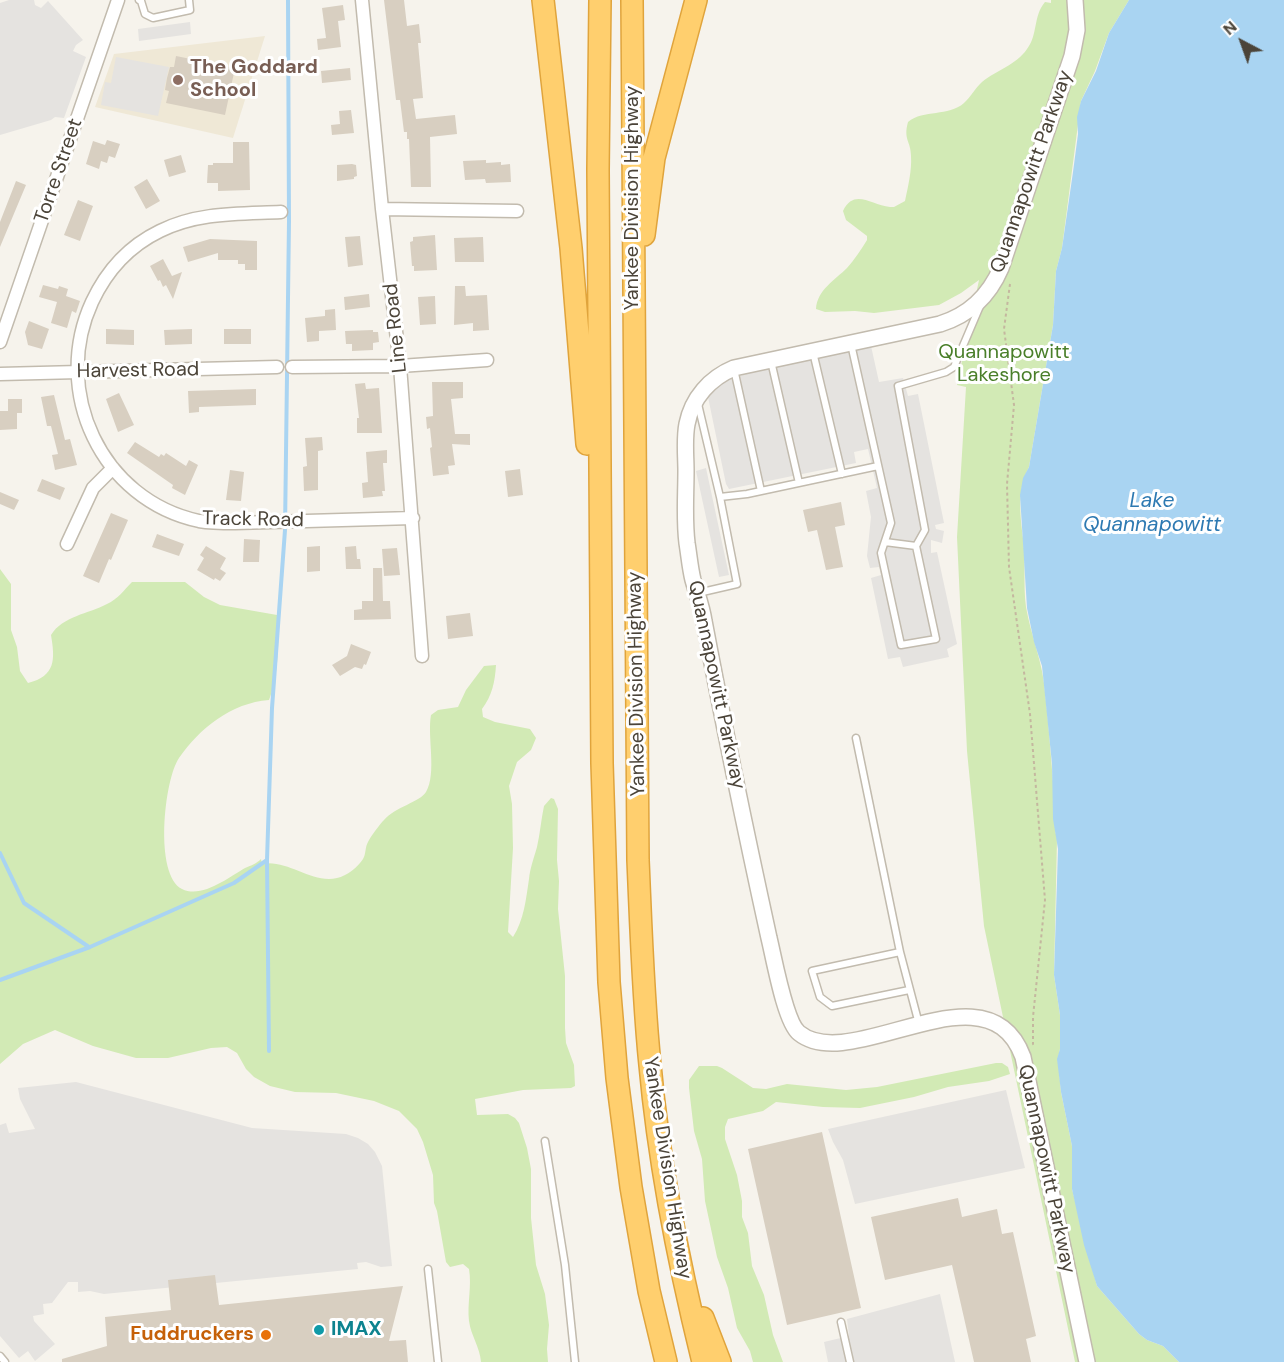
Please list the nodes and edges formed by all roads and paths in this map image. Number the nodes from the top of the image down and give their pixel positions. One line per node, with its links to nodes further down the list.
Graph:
1 (139, 0): 2 (lane)
2 (189, 0)
3 (363, 0): 10 (street, Line Road)
4 (543, 0): 38 (highway)
5 (600, 0): 38 (highway, Yankee Division Highway)
6 (632, 0): 15 (highway, Yankee Division Highway)
7 (696, 0): 15 (highway)
8 (1075, 0): 14 (street, Quannapowitt Parkway)
9 (116, 1): 16 (street, Torre Street)
10 (382, 209): 12 (street); 21 (street, Line Road)
11 (281, 212): 25 (street, Track Road)
12 (517, 212)
13 (1012, 276): 45 (path)
14 (983, 297): 17 (street, Quannapowitt Parkway); 37 (lane)
15 (634, 328): 47 (highway, Yankee Division Highway)
16 (0, 342)
17 (850, 343): 18 (street, Quannapowitt Parkway); 28 (lane)
18 (813, 351): 20 (street, Quannapowitt Parkway); 30 (lane)
19 (487, 360): 21 (street)
20 (771, 360): 24 (street, Quannapowitt Parkway); 31 (lane)
21 (400, 366): 23 (street); 34 (street, Line Road)
22 (277, 367): 25 (street, Harvest Road)
23 (292, 368)
24 (734, 368): 27 (street, Quannapowitt Parkway); 32 (lane)
25 (76, 372): 26 (street, Harvest Road); 29 (street, Track Road)
26 (0, 374)
27 (697, 399): 33 (lane); 39 (street, Quannapowitt Parkway)
28 (878, 466): 30 (lane); 35 (lane)
29 (113, 468): 34 (street, Track Road); 36 (street)
30 (842, 474): 31 (lane)
31 (799, 483): 32 (lane)
32 (761, 491): 33 (lane)
33 (720, 497): 39 (lane)
34 (413, 518): 40 (street, Line Road)
35 (885, 542): 37 (lane); 37 (lane)
36 (67, 544)
37 (916, 546)
38 (602, 589): 54 (highway, Yankee Division Highway)
39 (697, 593): 44 (street, Quannapowitt Parkway)
40 (422, 656)
41 (856, 738): 42 (lane)
42 (900, 952): 43 (lane); 43 (lane)
43 (909, 990): 44 (lane)
44 (919, 1025): 58 (street, Quannapowitt Parkway)
45 (1033, 1044)
46 (545, 1141): 53 (lane)
47 (678, 1252): 55 (highway, Yankee Division Highway); 56 (highway)
48 (428, 1269): 52 (lane)
49 (841, 1322): 57 (lane)
50 (0, 1356): 51 (lane)
51 (5, 1362)
52 (438, 1362)
53 (574, 1362)
54 (665, 1362)
55 (703, 1362)
56 (720, 1362)
57 (850, 1362)
58 (1087, 1362)

